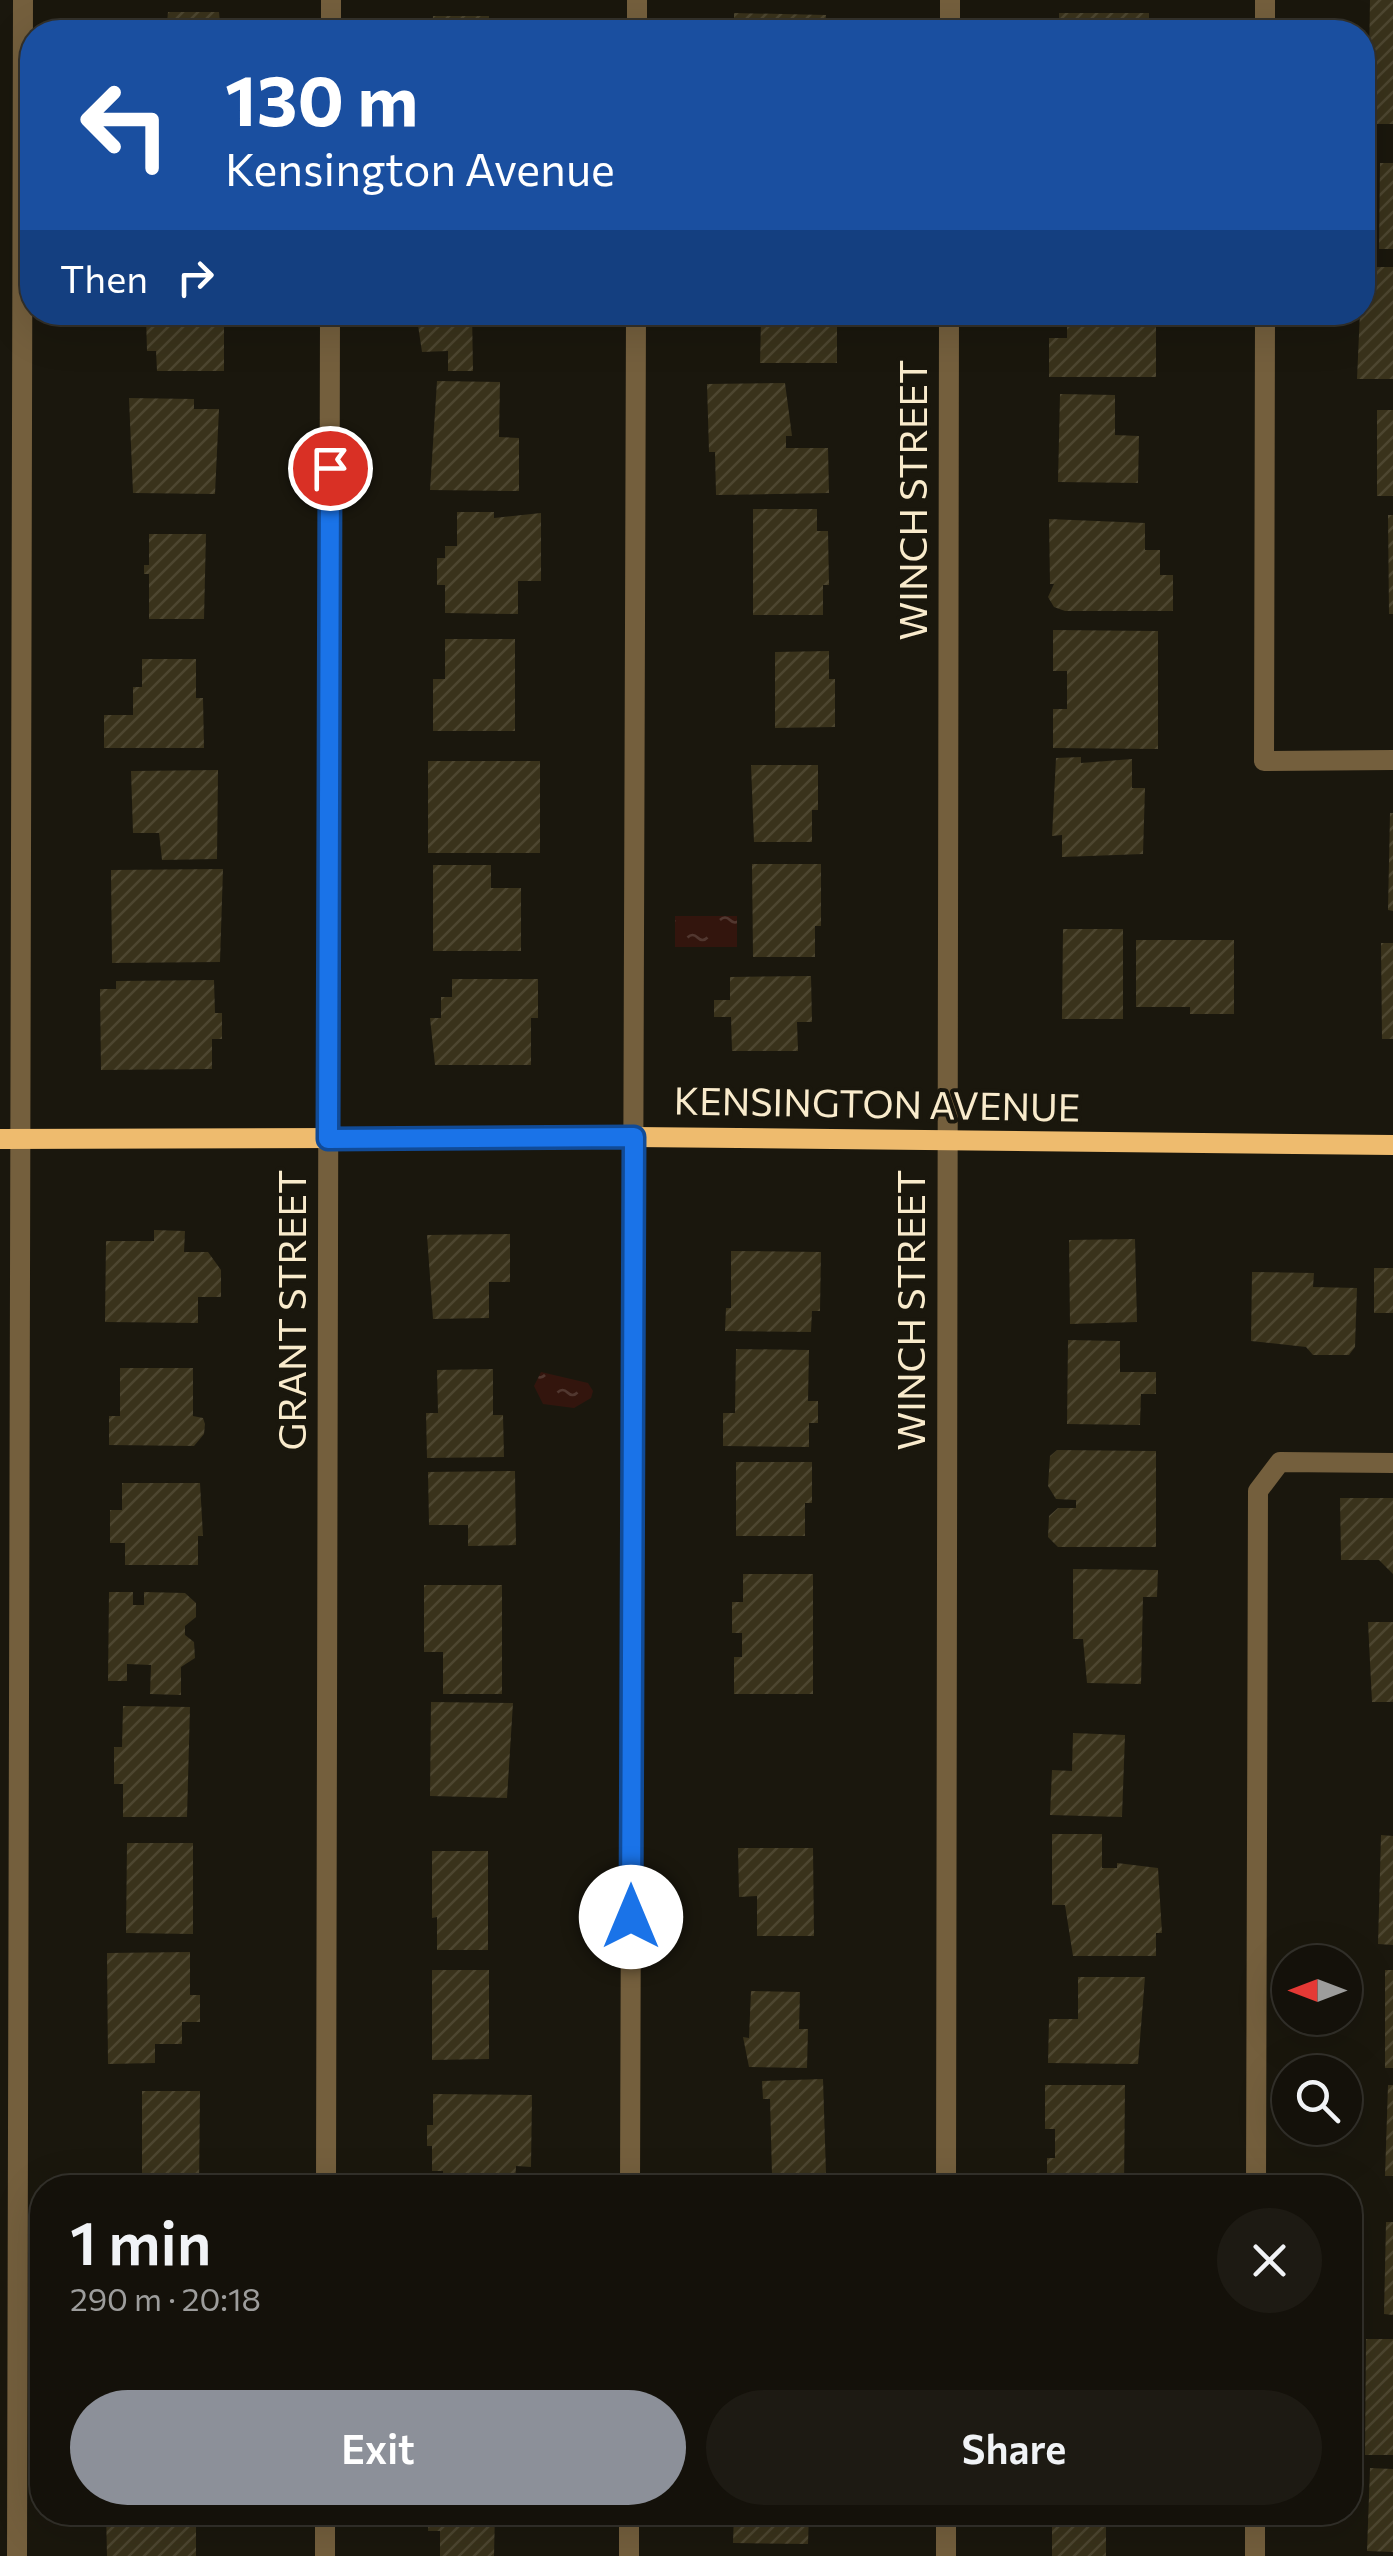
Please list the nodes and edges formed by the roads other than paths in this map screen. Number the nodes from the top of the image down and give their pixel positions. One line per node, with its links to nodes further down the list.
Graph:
1 (20, 263): 8 (street)
2 (330, 325): 9 (street, GRANT STREET)
3 (636, 325): 7 (street)
4 (949, 325): 10 (street, WINCH STREET)
5 (1264, 325): 6 (street)
6 (1393, 760)
7 (634, 1137): 9 (street, KENSINGTON AVENUE); 10 (street, KENSINGTON AVENUE); 14 (street)
8 (10, 1139): 9 (street, KENSINGTON AVENUE); 21 (street)
9 (328, 1139): 13 (street, GRANT STREET)
10 (948, 1140): 11 (street, KENSINGTON AVENUE); 15 (street, WINCH STREET)
11 (1393, 1145)
12 (1393, 1462): 16 (street)
13 (326, 2175)
14 (630, 2175)
15 (946, 2175)
16 (1256, 2175)
17 (325, 2525): 22 (street)
18 (629, 2525): 23 (street)
19 (946, 2525): 24 (street)
20 (1255, 2525): 25 (street)
21 (17, 2556)
22 (325, 2556)
23 (628, 2556)
24 (946, 2556)
25 (1255, 2556)

